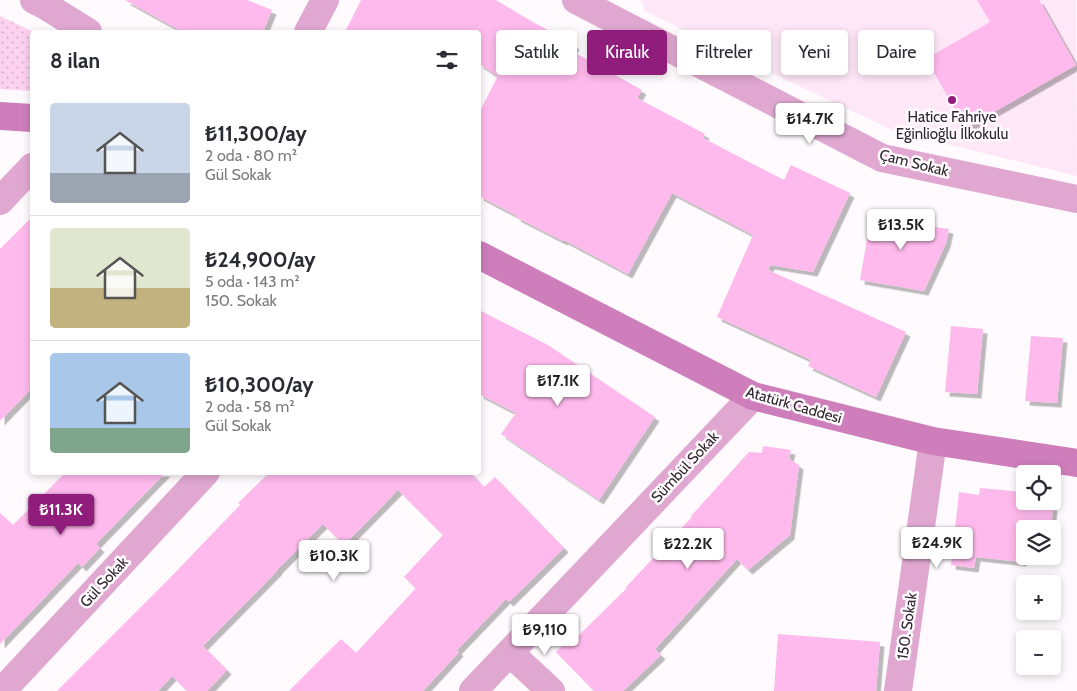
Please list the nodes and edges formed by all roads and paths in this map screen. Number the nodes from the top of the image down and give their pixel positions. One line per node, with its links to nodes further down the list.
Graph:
1 (325, 0): 5 (street)
2 (43, 2): 4 (street)
3 (591, 4): 9 (street, Çam Sokak)
4 (85, 30)
5 (309, 30)
6 (0, 116): 7 (main road)
7 (30, 118)
8 (30, 169): 10 (street)
9 (1077, 199)
10 (0, 201)
11 (481, 255): 12 (main road, Atatürk Caddesi)
12 (753, 396): 13 (main road, Atatürk Caddesi); 16 (street, Sümbül Sokak)
13 (933, 441): 14 (main road, Atatürk Caddesi); 20 (street, 150. Sokak)
14 (1077, 463)
15 (203, 475): 17 (street, Gül Sokak)
16 (510, 653): 18 (street, Sümbül Sokak); 19 (street)
17 (2, 691)
18 (474, 691)
19 (551, 691)
20 (898, 691)

